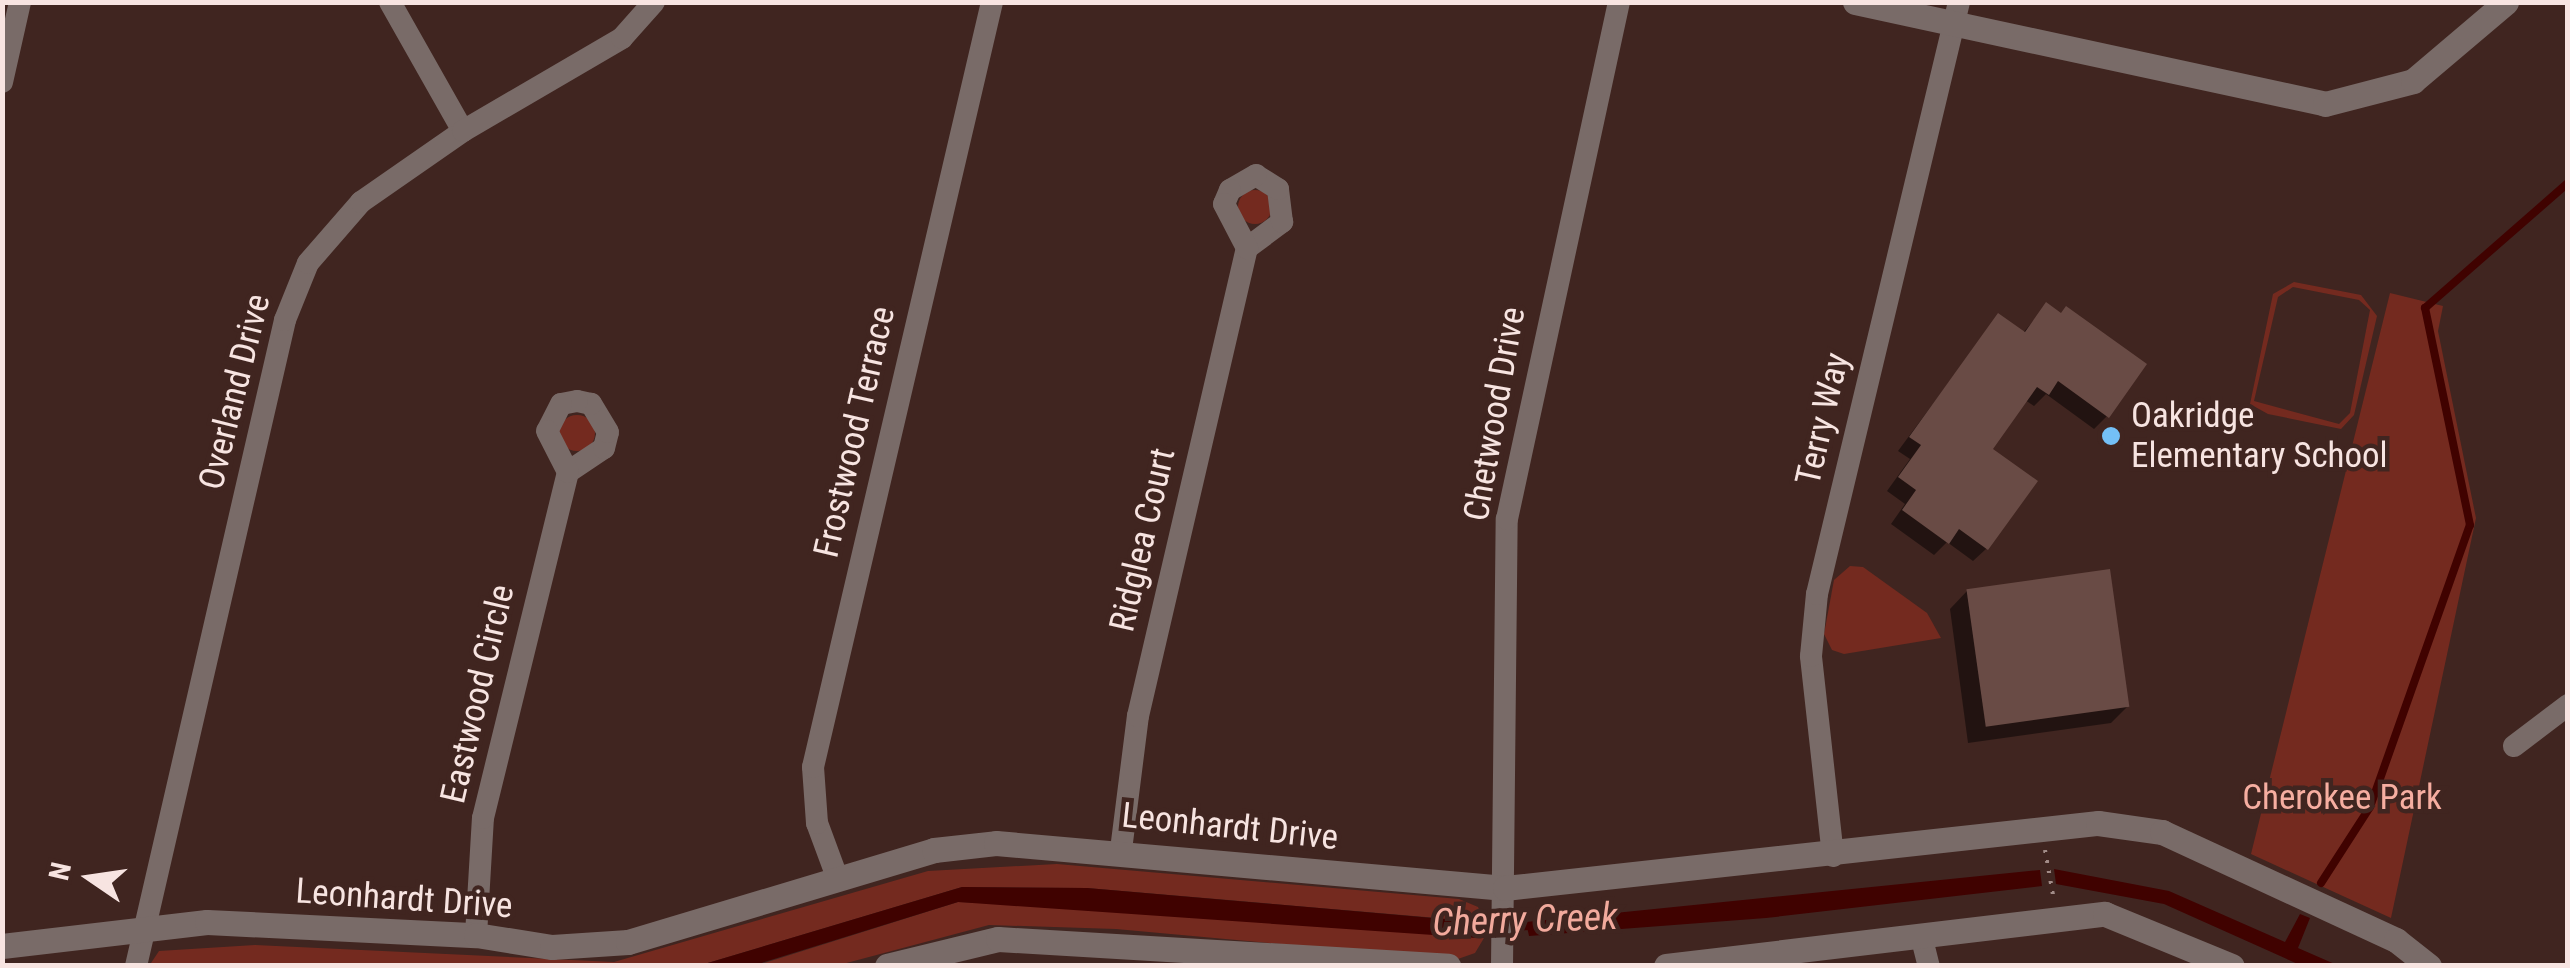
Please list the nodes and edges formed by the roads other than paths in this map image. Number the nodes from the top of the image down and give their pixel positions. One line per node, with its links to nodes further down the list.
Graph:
1 (20, 2): 9 (street)
2 (390, 2): 10 (street)
3 (654, 2): 10 (street, Overland Drive)
4 (992, 2): 17 (street, Frostwood Terrace)
5 (1619, 2): 18 (street, Chetwood Drive)
6 (1855, 2): 8 (street)
7 (2506, 2): 8 (street)
8 (1956, 14): 16 (street, Terry Way)
9 (2, 82)
10 (463, 131): 19 (street, Overland Drive)
11 (1247, 248): 15 (street, Ridglea Court)
12 (568, 472): 20 (street, Eastwood Circle)
13 (2568, 705): 14 (street)
14 (2514, 746)
15 (1121, 850): 17 (street, Leonhardt Drive); 18 (street, Leonhardt Drive)
16 (1833, 856): 18 (street, Leonhardt Drive); 31 (street, Leonhardt Drive)
17 (837, 878): 20 (street, Leonhardt Drive)
18 (1504, 901): 23 (street, Chetwood Drive)
19 (143, 932): 20 (street, Leonhardt Drive); 22 (street, Leonhardt Drive); 25 (street, Overland Drive)
20 (476, 935)
21 (1921, 935): 28 (street); 29 (street); 30 (street)
22 (2, 946)
23 (1503, 955)
24 (1323, 960): 26 (street); 27 (street)
25 (136, 966)
26 (887, 966)
27 (1448, 966)
28 (1666, 966)
29 (1929, 966)
30 (2232, 966)
31 (2429, 966)

